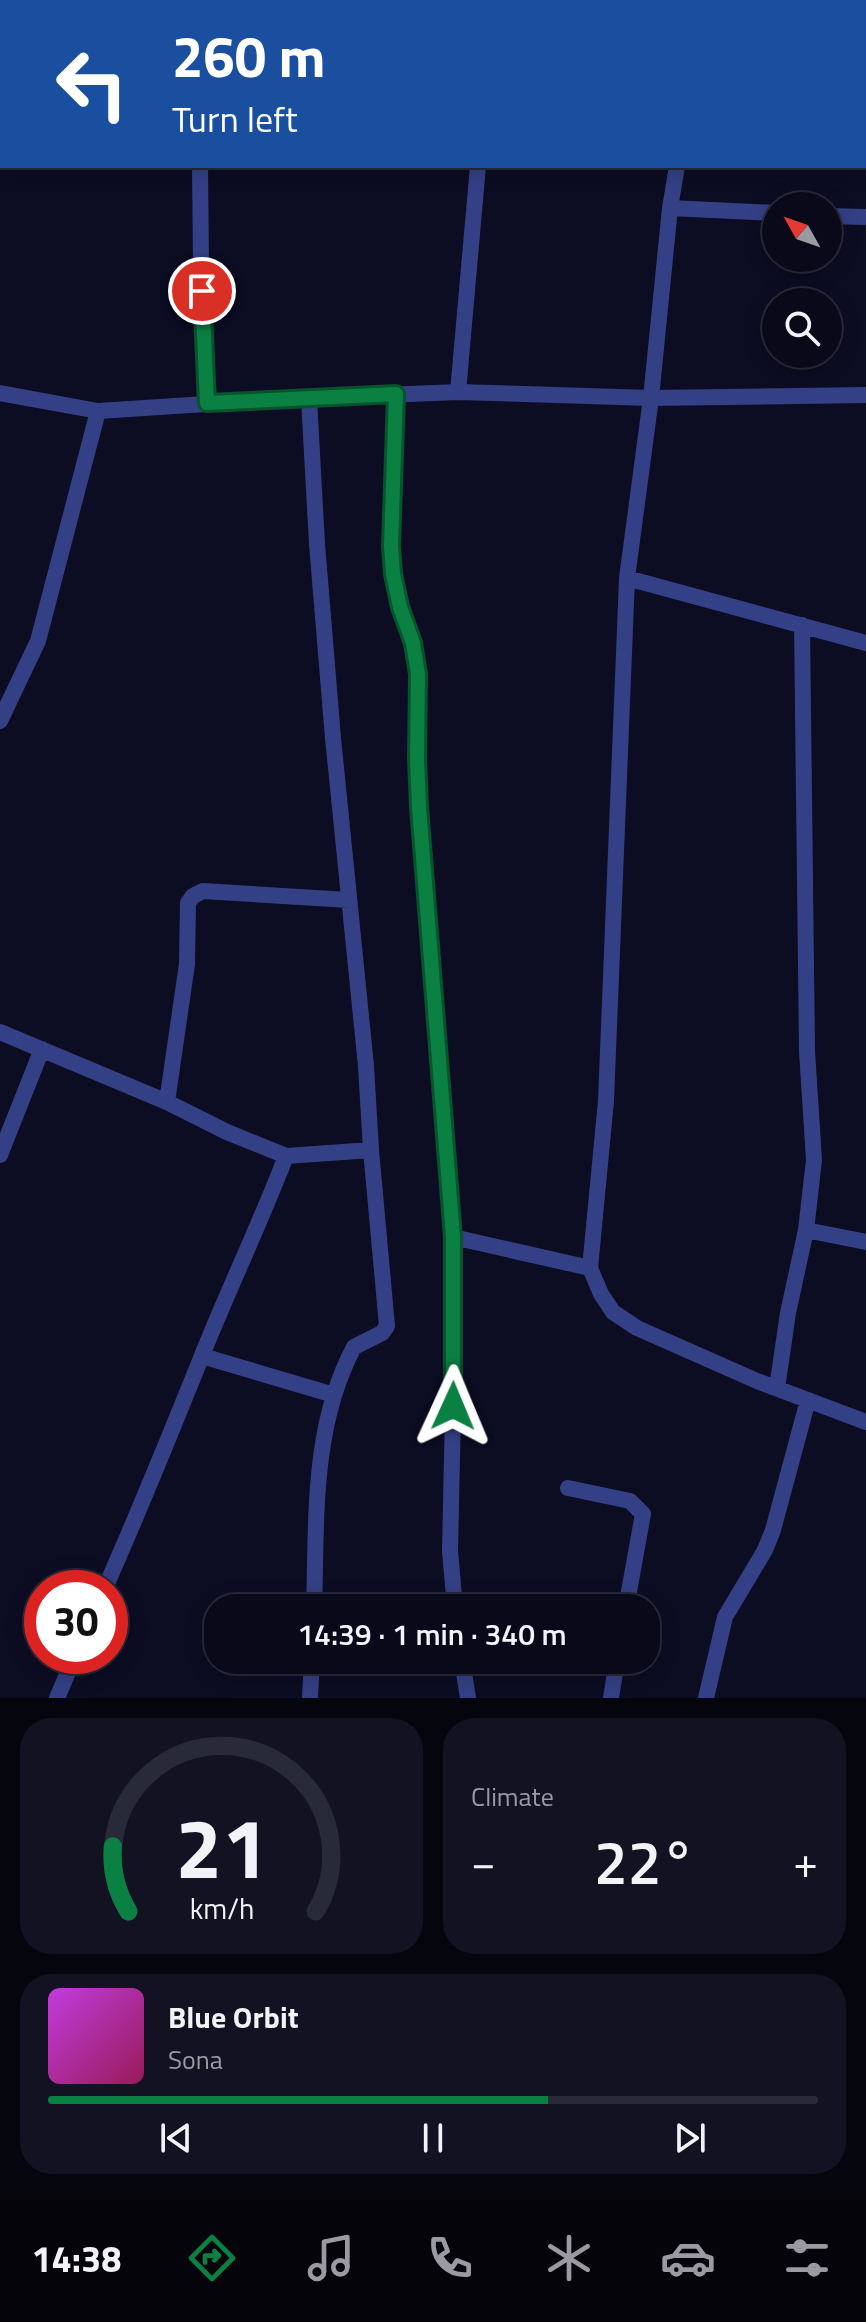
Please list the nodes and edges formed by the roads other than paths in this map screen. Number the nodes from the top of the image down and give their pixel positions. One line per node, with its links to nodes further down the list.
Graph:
1 (200, 168): 14 (street)
2 (478, 168): 8 (street)
3 (677, 168): 4 (street)
4 (670, 208): 5 (street); 12 (street)
5 (762, 212)
6 (842, 216): 7 (street)
7 (866, 217)
8 (458, 392): 10 (street); 12 (street)
9 (0, 393): 15 (street)
10 (396, 394): 13 (street); 28 (street)
11 (866, 395): 12 (street)
12 (651, 398): 16 (street)
13 (309, 399): 14 (street); 20 (street)
14 (207, 403): 15 (street)
15 (98, 411): 19 (street)
16 (627, 578): 17 (street); 30 (street)
17 (802, 625): 18 (street); 27 (street)
18 (866, 643)
19 (0, 721)
20 (349, 900): 23 (street); 24 (street)
21 (0, 1032): 22 (street)
22 (42, 1049): 23 (street); 25 (street)
23 (167, 1102): 26 (street)
24 (371, 1150): 26 (street); 33 (street)
25 (0, 1155)
26 (286, 1156): 31 (street)
27 (806, 1230): 29 (street); 32 (street)
28 (453, 1237): 30 (street); 39 (street)
29 (866, 1242)
30 (590, 1268): 32 (street)
31 (202, 1356): 33 (street); 37 (street)
32 (777, 1388): 34 (street)
33 (334, 1395): 38 (street)
34 (808, 1400): 35 (street); 49 (street)
35 (866, 1422)
36 (568, 1488): 40 (street)
37 (113, 1570)
38 (315, 1594)
39 (454, 1594)
40 (629, 1594)
41 (67, 1674): 45 (street)
42 (311, 1674): 46 (street)
43 (464, 1674): 47 (street)
44 (615, 1674): 48 (street)
45 (57, 1698)
46 (310, 1698)
47 (468, 1698)
48 (611, 1698)
49 (706, 1698)

